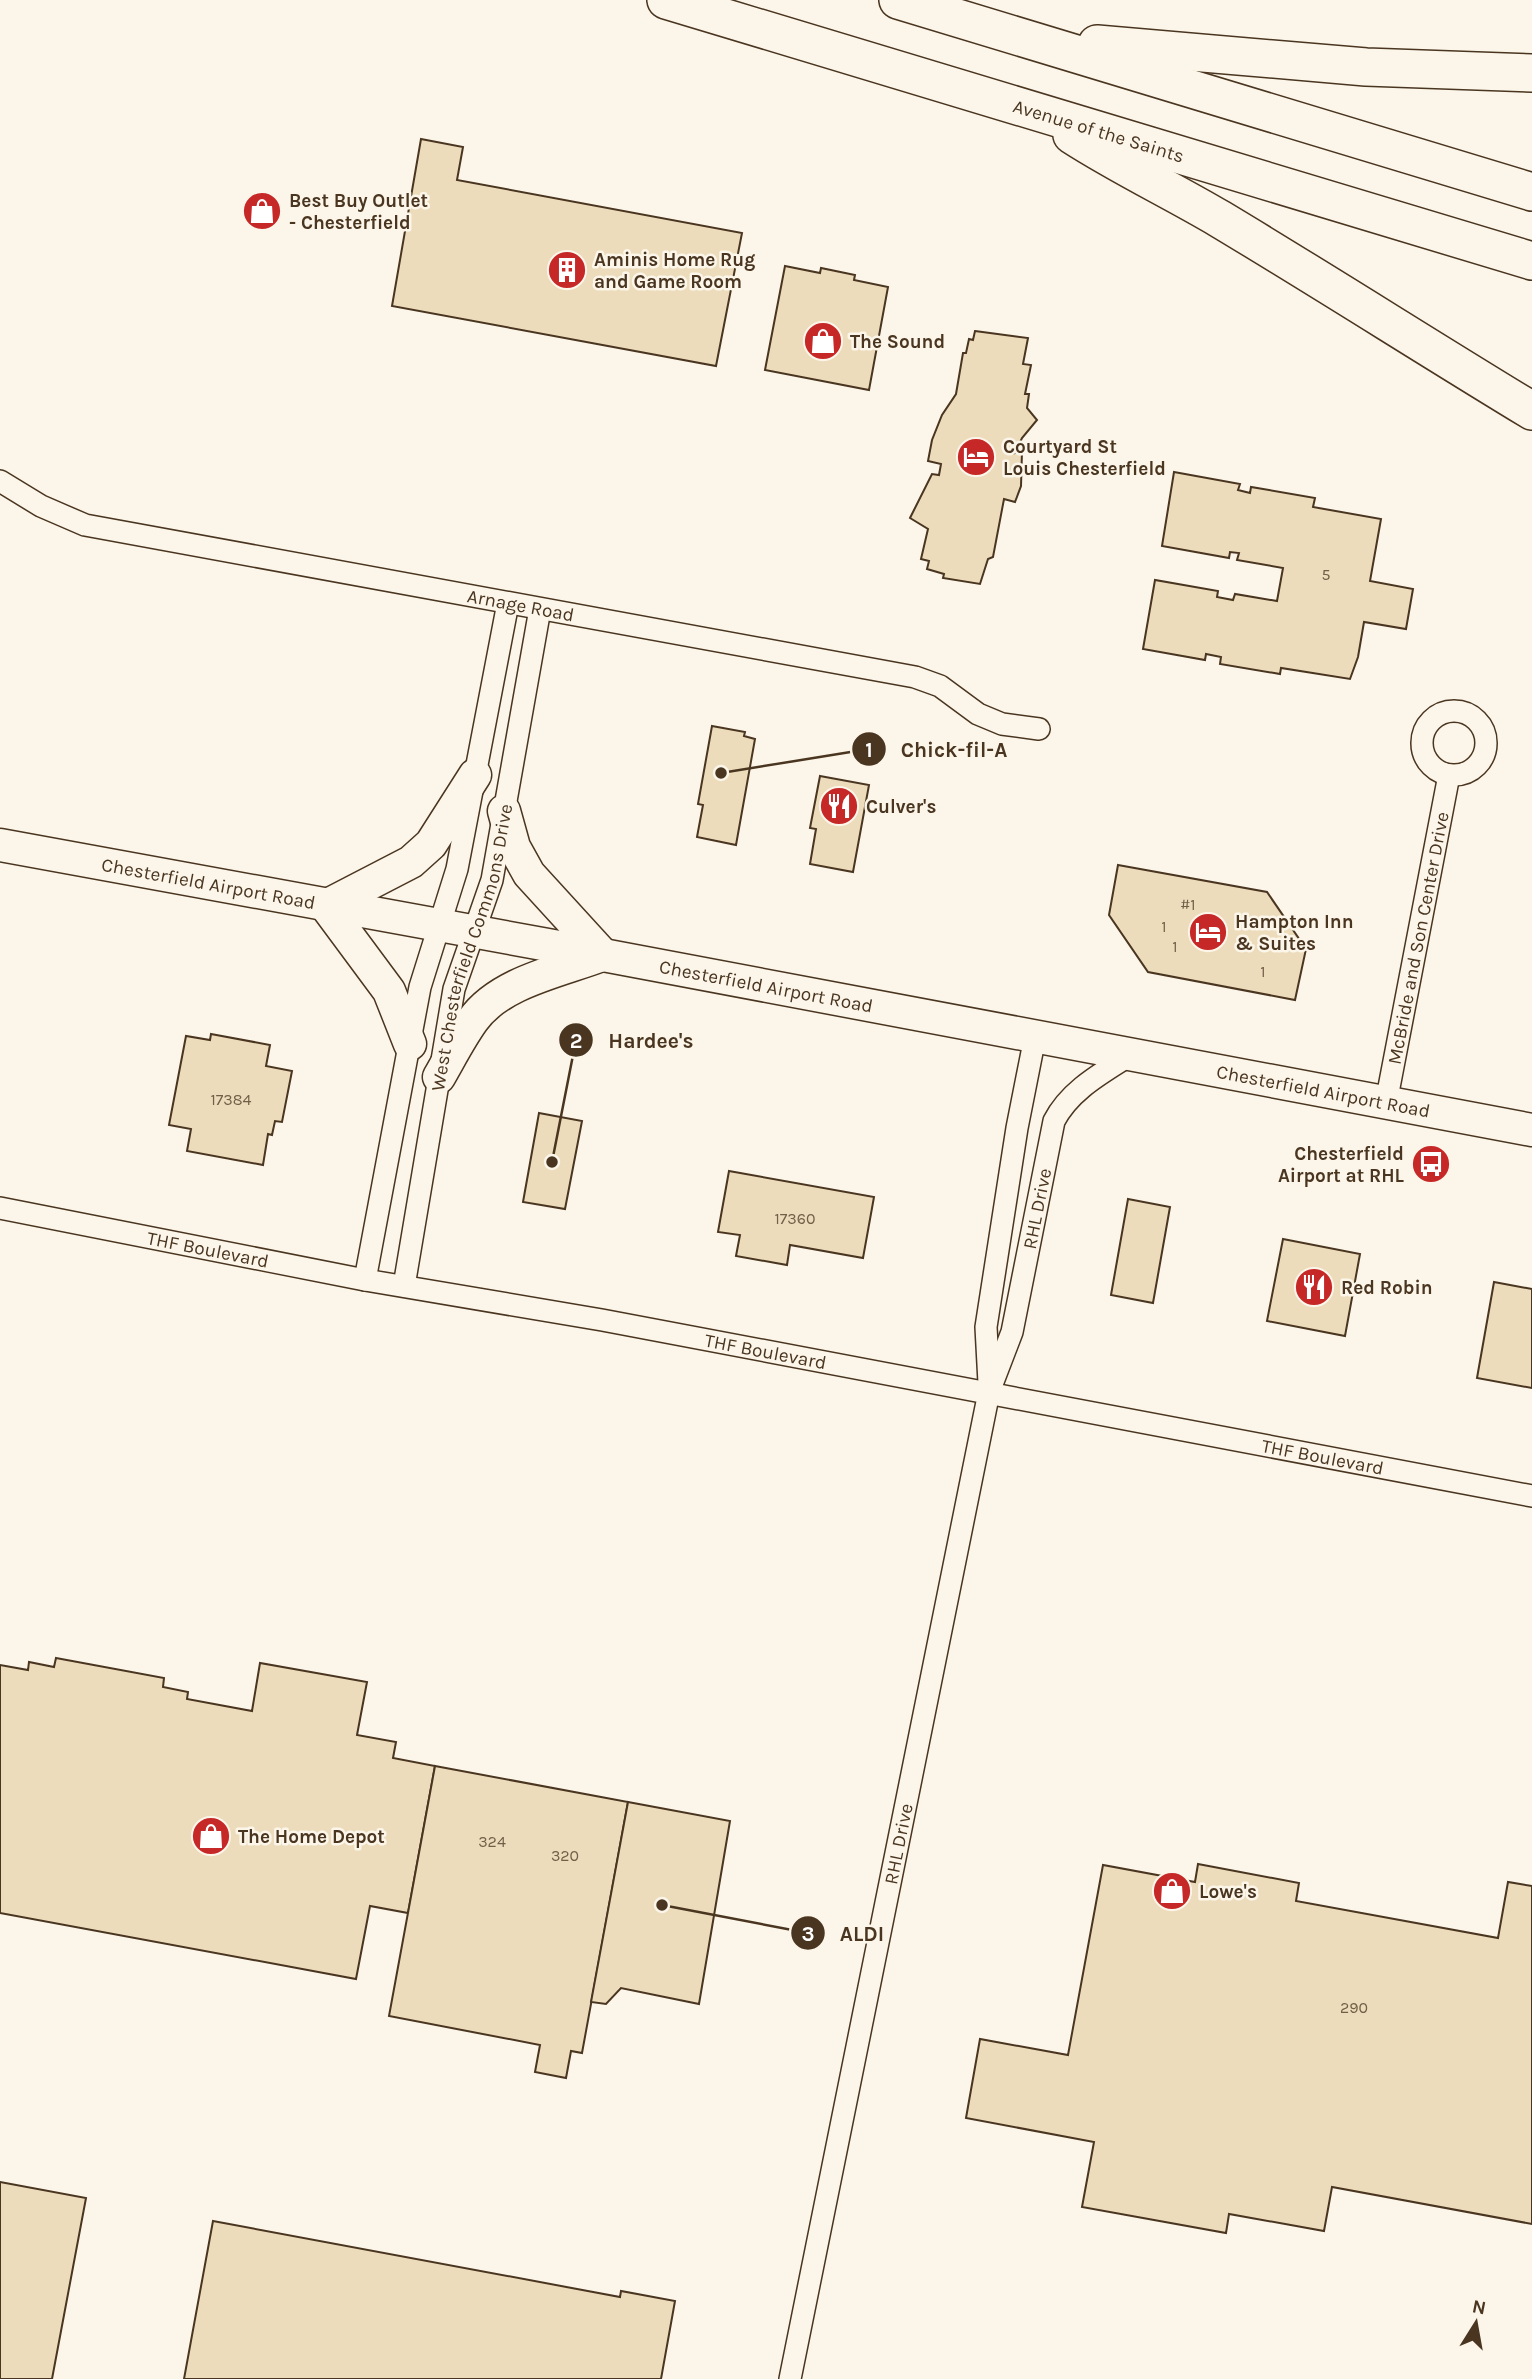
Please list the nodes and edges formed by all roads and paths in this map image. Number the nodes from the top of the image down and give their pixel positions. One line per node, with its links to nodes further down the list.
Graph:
1 (666, 0): 5 (highway, Avenue of the Saints)
2 (898, 0): 3 (highway)
3 (1016, 36): 4 (highway); 6 (highway)
4 (1532, 73)
5 (1033, 110): 7 (highway, Avenue of the Saints); 8 (highway)
6 (1532, 192)
7 (1532, 261)
8 (1532, 411)
9 (0, 481): 10 (street, Arnage Road)
10 (508, 603): 11 (street, Arnage Road); 13 (street, West Chesterfield Commons Drive)
11 (540, 609): 12 (street, Arnage Road); 15 (street, West Chesterfield Commons Drive)
12 (1039, 729)
13 (475, 775): 17 (main road); 18 (street, West Chesterfield Commons Drive)
14 (1448, 775): 25 (street, McBride and Son Center Drive)
15 (504, 811): 19 (street, West Chesterfield Commons Drive); 20 (main road)
16 (0, 845): 17 (main road, Chesterfield Airport Road)
17 (326, 906): 18 (main road, Chesterfield Airport Road); 22 (main road)
18 (438, 927): 19 (main road, Chesterfield Airport Road); 22 (street, West Chesterfield Commons Drive)
19 (474, 933): 20 (main road, Chesterfield Airport Road); 24 (street, West Chesterfield Commons Drive)
20 (603, 955): 21 (main road, Chesterfield Airport Road); 24 (main road)
21 (1035, 1037): 23 (main road, Chesterfield Airport Road); 30 (street, RHL Drive)
22 (410, 1044): 28 (street, West Chesterfield Commons Drive)
23 (1130, 1055): 25 (main road, Chesterfield Airport Road); 30 (street, RHL Drive)
24 (439, 1077): 29 (street, West Chesterfield Commons Drive)
25 (1386, 1103): 26 (main road, Chesterfield Airport Road)
26 (1532, 1130)
27 (0, 1208): 28 (street, THF Boulevard)
28 (365, 1280): 29 (street, THF Boulevard)
29 (404, 1286): 30 (street, THF Boulevard)
30 (989, 1392): 31 (street, THF Boulevard); 32 (street, RHL Drive)
31 (1532, 1496)
32 (790, 2379)

